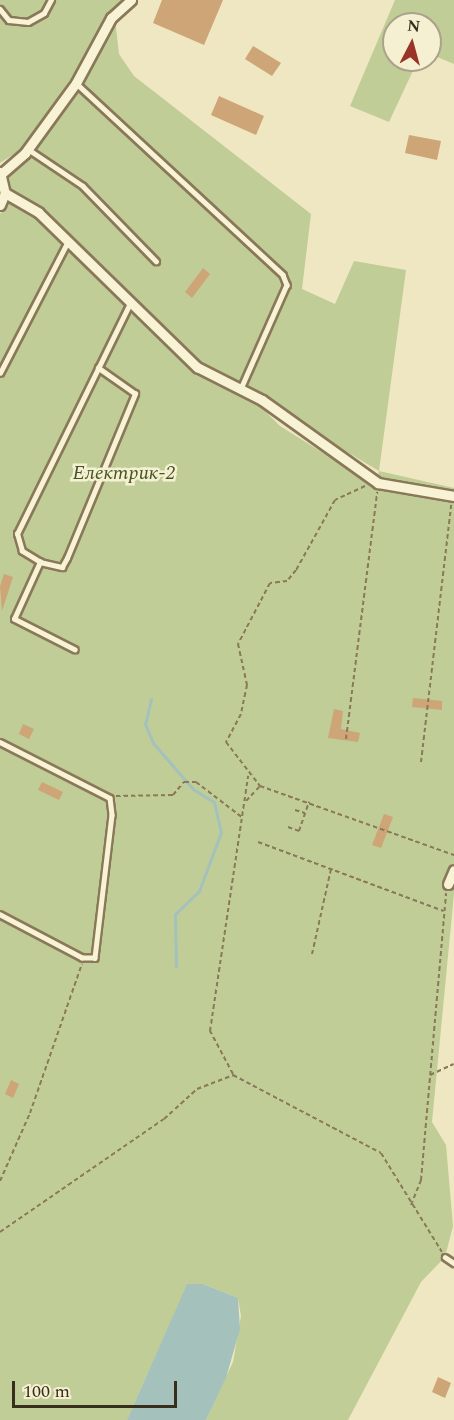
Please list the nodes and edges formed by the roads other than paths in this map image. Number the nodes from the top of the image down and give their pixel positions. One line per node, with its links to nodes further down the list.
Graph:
1 (51, 0): 3 (lane)
2 (131, 0): 4 (street)
3 (0, 9)
4 (76, 83): 5 (street); 14 (lane)
5 (28, 149): 6 (street); 10 (lane)
6 (1, 173): 7 (street)
7 (4, 193): 8 (street); 9 (street)
8 (0, 205)
9 (68, 241): 11 (street); 13 (lane)
10 (156, 261)
11 (132, 300): 12 (lane); 14 (street)
12 (98, 368): 16 (lane); 16 (lane)
13 (0, 373)
14 (240, 392): 15 (street)
15 (453, 496)
16 (40, 562): 17 (lane)
17 (75, 650)
18 (0, 742): 21 (lane)
19 (454, 870): 20 (street)
20 (448, 884)
21 (0, 915)
22 (445, 1257): 23 (lane)
23 (454, 1263)

